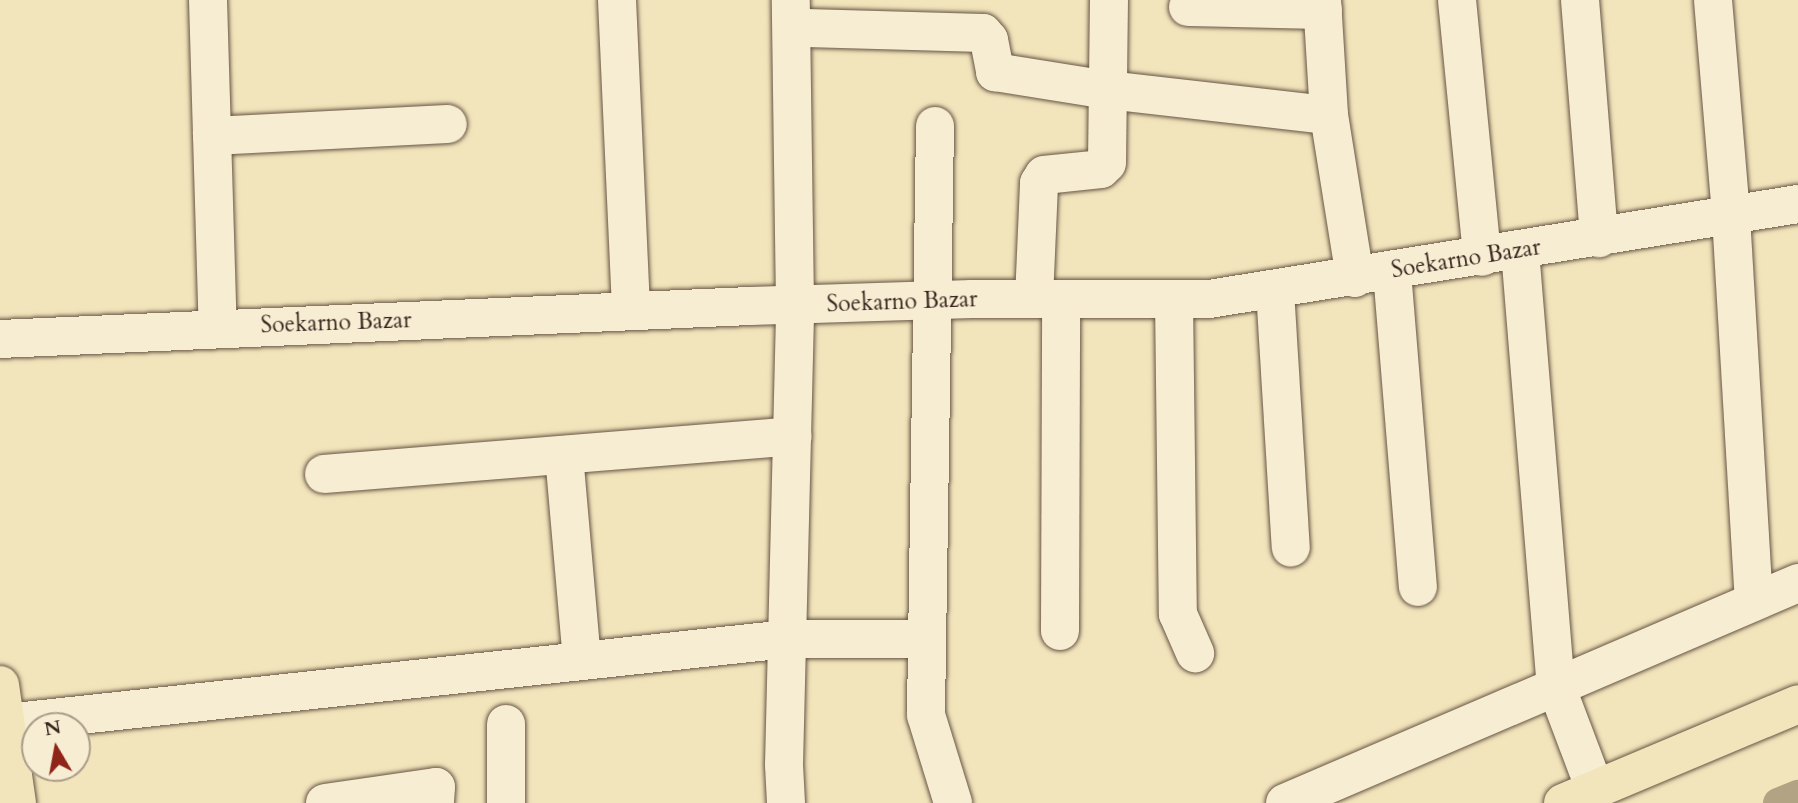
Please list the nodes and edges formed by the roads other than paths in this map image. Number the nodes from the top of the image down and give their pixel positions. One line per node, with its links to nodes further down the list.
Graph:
1 (208, 0): 14 (street)
2 (617, 0): 26 (street)
3 (1109, 0): 10 (street)
4 (1457, 0): 19 (street)
5 (1580, 0): 17 (street)
6 (1713, 0): 16 (street)
7 (1323, 5): 8 (street); 11 (street)
8 (1188, 6)
9 (798, 14): 10 (street); 25 (street)
10 (1108, 90): 11 (street); 22 (street)
11 (1329, 115): 20 (street)
12 (448, 124): 14 (street)
13 (936, 126): 24 (street)
14 (212, 136): 27 (street)
15 (1798, 204): 16 (street, Soekarno Bazar)
16 (1731, 216): 17 (street, Soekarno Bazar); 35 (street)
17 (1599, 237): 18 (street, Soekarno Bazar)
18 (1520, 250): 19 (street, Soekarno Bazar); 42 (street)
19 (1482, 257): 20 (street, Soekarno Bazar)
20 (1374, 275): 21 (street, Soekarno Bazar); 34 (street)
21 (1275, 290): 23 (street, Soekarno Bazar); 32 (street)
22 (1048, 299): 23 (street, Soekarno Bazar); 24 (street, Soekarno Bazar); 36 (street)
23 (1174, 299): 39 (street)
24 (933, 300): 25 (street, Soekarno Bazar); 38 (street)
25 (795, 305): 26 (street, Soekarno Bazar); 29 (street)
26 (632, 311): 27 (street, Soekarno Bazar)
27 (218, 328): 28 (street, Soekarno Bazar)
28 (0, 339)
29 (792, 436): 30 (street); 37 (street)
30 (564, 454): 31 (street); 40 (street)
31 (324, 474)
32 (1291, 548)
33 (1798, 583): 35 (street)
34 (1418, 587)
35 (1754, 601): 42 (street)
36 (1060, 631)
37 (787, 639): 38 (street); 40 (street); 51 (street)
38 (927, 639): 52 (street)
39 (1195, 653)
40 (582, 660): 44 (street)
41 (0, 685): 44 (main road)
42 (1556, 686): 46 (street); 53 (street)
43 (1798, 704): 46 (main road)
44 (6, 723): 48 (main road)
45 (506, 724): 50 (street)
46 (1579, 796)
47 (336, 802): 49 (street)
48 (17, 803)
49 (435, 803)
50 (506, 803)
51 (786, 803)
52 (953, 803)
53 (1285, 803)

